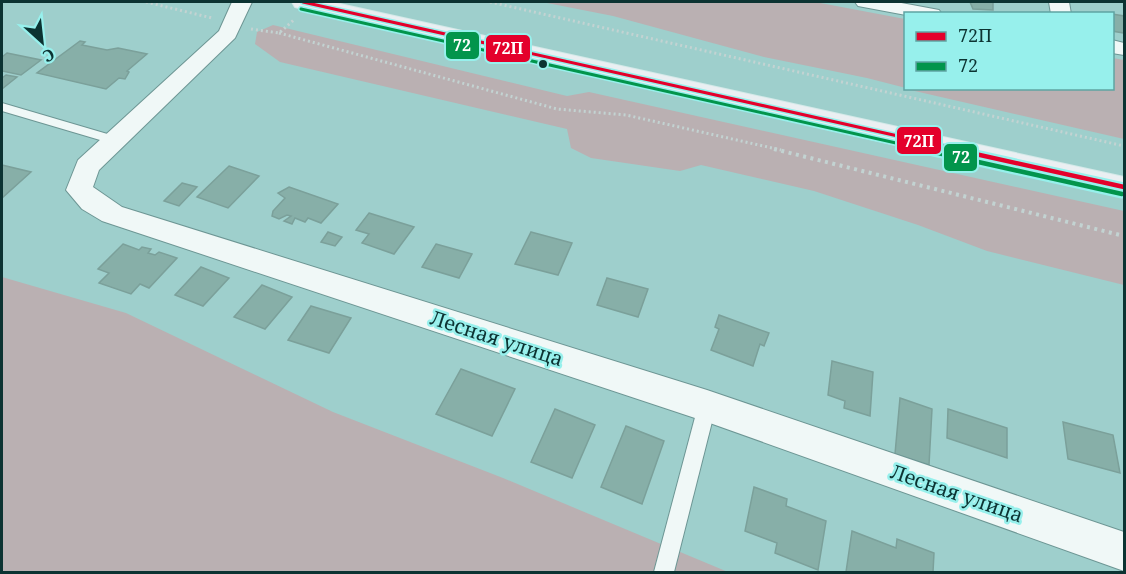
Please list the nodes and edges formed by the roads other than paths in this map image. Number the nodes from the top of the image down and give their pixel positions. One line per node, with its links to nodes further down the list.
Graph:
1 (242, 2): 6 (street, Лесная улица)
2 (303, 2): 7 (main road)
3 (865, 2): 4 (street)
4 (921, 12)
5 (2, 107): 6 (lane)
6 (117, 141): 8 (street, Лесная улица)
7 (1125, 187)
8 (707, 406): 9 (street, Лесная улица); 10 (lane)
9 (1125, 552)
10 (664, 573)

